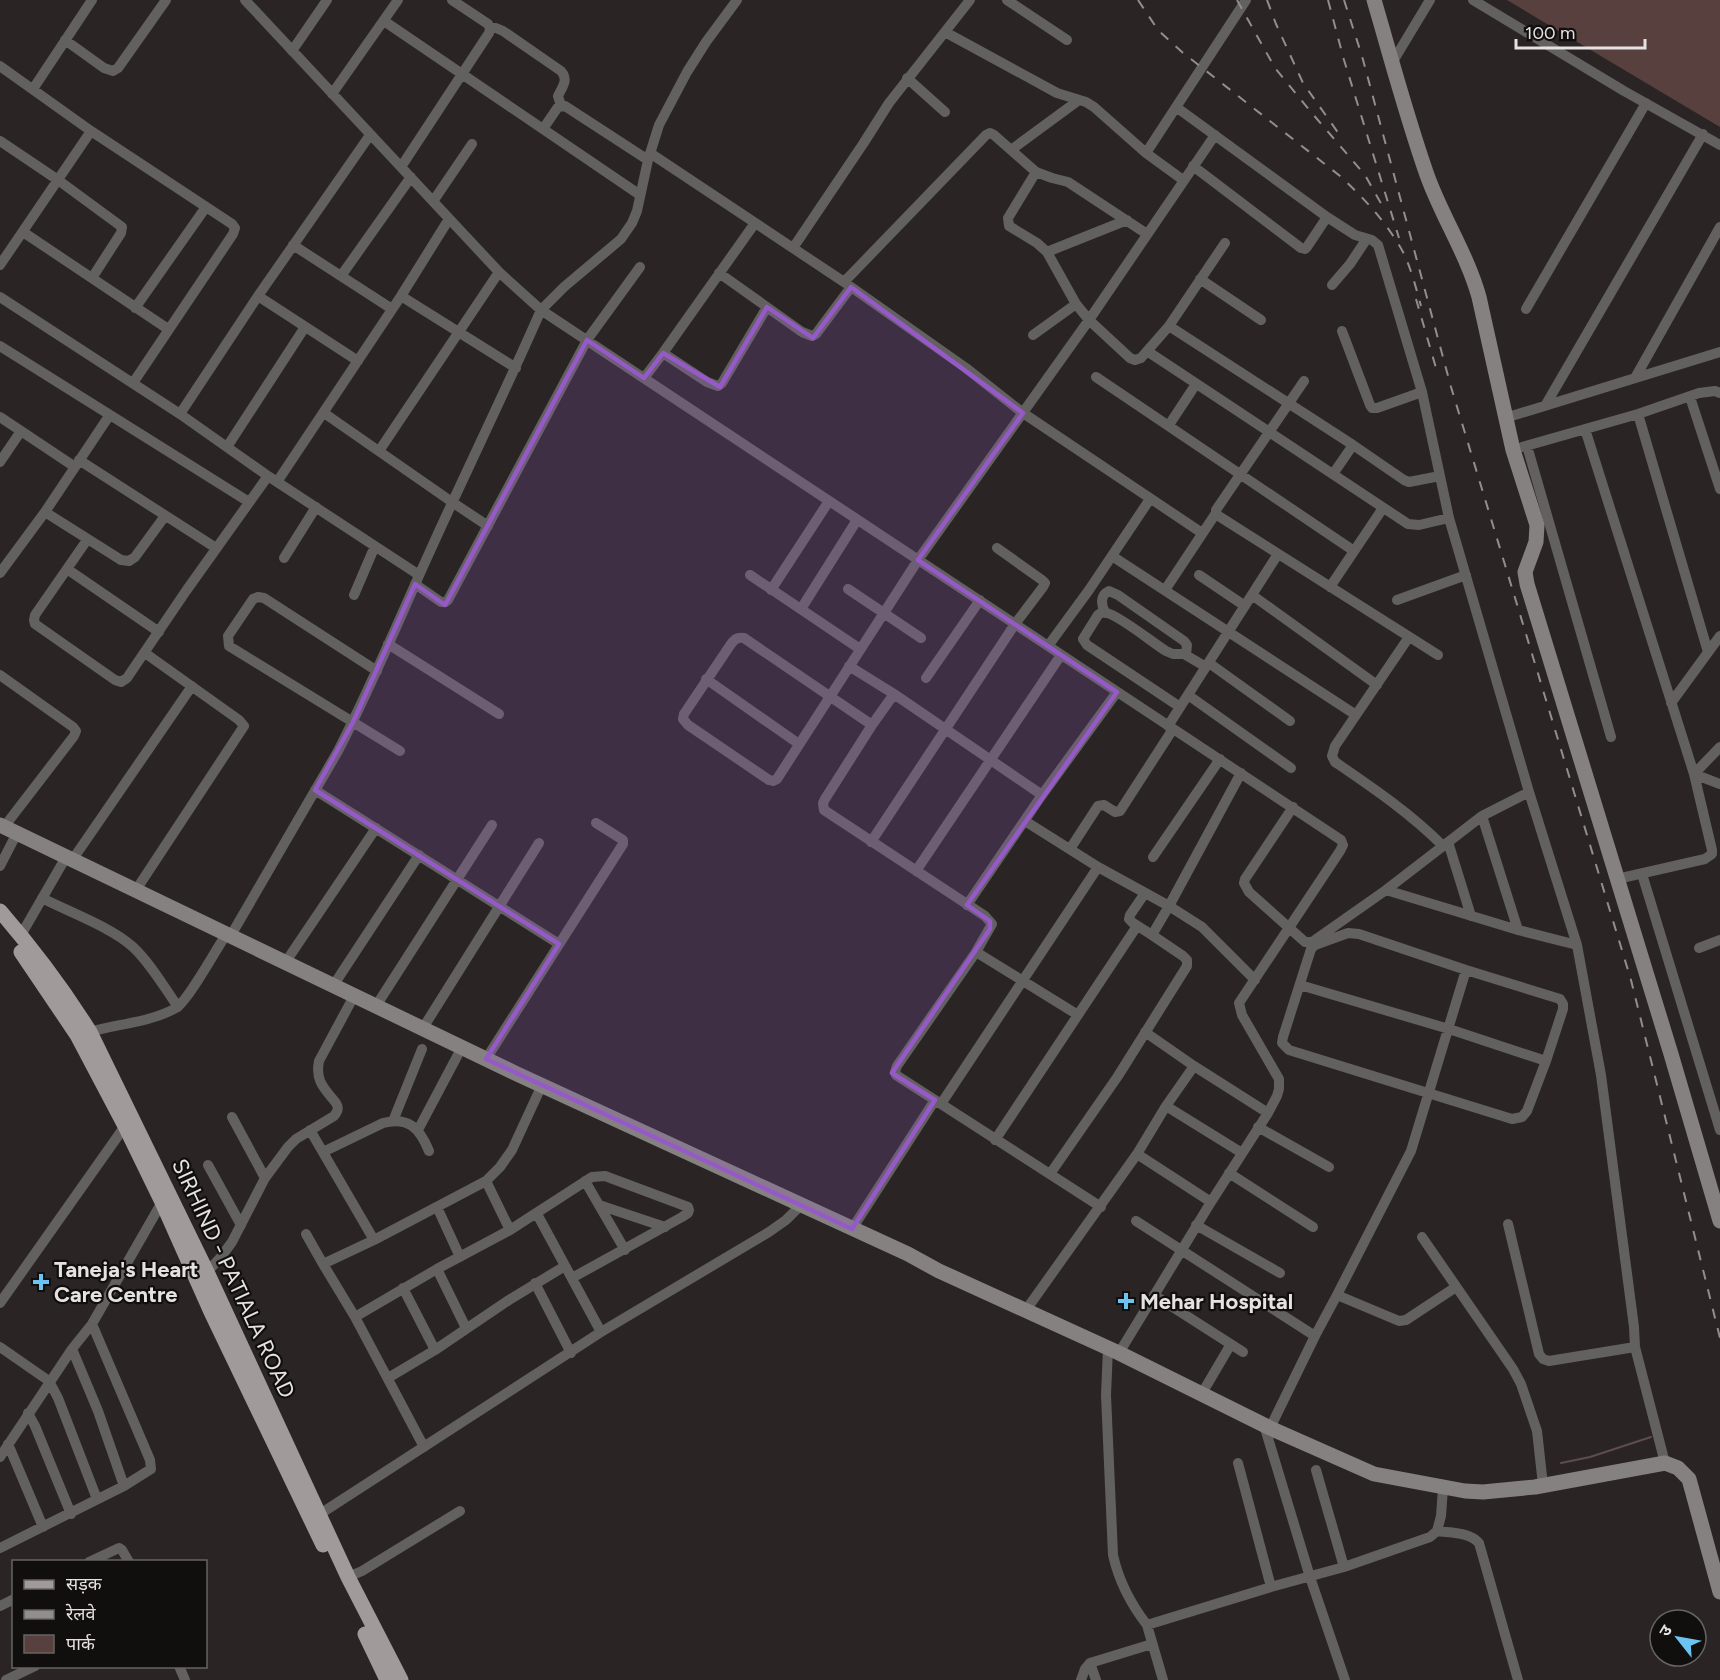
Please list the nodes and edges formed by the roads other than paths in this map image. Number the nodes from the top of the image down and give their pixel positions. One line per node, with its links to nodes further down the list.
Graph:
1 (92, 0): 17 (street)
2 (166, 0): 17 (street)
3 (327, 0): 19 (street)
4 (398, 0): 14 (street)
5 (452, 0): 15 (street)
6 (737, 0): 41 (street)
7 (970, 0): 16 (street)
8 (1007, 0): 18 (street)
9 (1246, 0): 29 (street)
10 (1374, 0): 20 (street)
11 (1473, 0): 27 (street)
12 (1427, 2): 20 (street)
13 (251, 3): 19 (street)
14 (384, 21): 22 (street); 25 (street)
15 (490, 28): 22 (street); 28 (street)
16 (945, 32): 23 (street); 26 (street)
17 (65, 40): 24 (street)
18 (1067, 40)
19 (292, 51): 25 (street)
20 (1392, 63): 113 (street)
21 (0, 66): 24 (street)
22 (462, 74): 31 (street); 43 (street)
23 (907, 78): 30 (street); 61 (street)
24 (33, 88): 32 (street)
25 (332, 94): 34 (street)
26 (1079, 100): 39 (street); 40 (street)
27 (1646, 103): 33 (street); 79 (street)
28 (561, 106): 31 (street); 41 (street)
29 (1176, 107): 35 (street); 40 (street)
30 (945, 112)
31 (543, 129): 48 (street)
32 (92, 131): 46 (street); 50 (street)
33 (1703, 134): 38 (street); 106 (street)
34 (370, 135): 43 (street); 60 (street)
35 (1215, 135): 42 (street); 51 (street)
36 (0, 141): 46 (street)
37 (472, 144): 49 (street)
38 (1720, 145)
39 (1011, 150): 44 (street); 70 (street)
40 (1146, 153): 47 (street)
41 (649, 157): 48 (street); 54 (street)
42 (1193, 166): 47 (street); 51 (street)
43 (401, 167): 45 (street)
44 (1036, 172): 53 (street); 62 (street)
45 (411, 177): 49 (street); 67 (street)
46 (58, 180): 56 (street); 68 (street)
47 (1183, 180): 57 (street)
48 (640, 195): 80 (street)
49 (434, 200): 52 (street)
50 (206, 207): 77 (street); 85 (street)
51 (1327, 217): 58 (street)
52 (449, 219): 65 (street); 73 (street)
53 (1127, 220): 57 (street); 62 (street)
54 (755, 223): 61 (street); 66 (street)
55 (1720, 227): 98 (street)
56 (23, 232): 63 (street); 68 (street)
57 (1147, 234): 81 (street)
58 (1366, 240): 71 (street); 102 (street)
59 (1225, 243): 69 (street)
60 (292, 246): 67 (street); 72 (street)
61 (793, 248): 70 (street)
62 (1047, 252): 75 (street)
63 (1, 262)
64 (640, 267): 89 (street)
65 (499, 272): 80 (street); 87 (street)
66 (719, 273): 76 (street); 93 (street)
67 (341, 276): 78 (street)
68 (92, 278): 77 (street)
69 (1200, 279): 82 (street); 83 (street)
70 (847, 284): 76 (street); 108 (street)
71 (1332, 285)
72 (258, 296): 84 (street); 109 (street)
73 (401, 296): 78 (street); 87 (street)
74 (0, 297): 100 (street)
75 (1076, 304): 81 (street); 88 (street)
76 (767, 307): 93 (street)
77 (135, 308): 85 (street)
78 (392, 309): 94 (street)
79 (1526, 309)
80 (541, 310): 89 (street); 95 (street)
81 (1089, 320): 92 (street); 108 (street)
82 (1261, 320)
83 (1169, 326): 92 (street); 105 (street)
84 (305, 327): 94 (street); 119 (street)
85 (168, 329): 100 (street)
86 (1342, 331): 102 (street)
87 (458, 333): 95 (street); 121 (street)
88 (1033, 335)
89 (587, 340): 97 (street); 140 (street)
90 (0, 346): 111 (street)
91 (1719, 350): 98 (street)
92 (1147, 351): 101 (street)
93 (663, 353): 97 (street)
94 (358, 361): 107 (street)
95 (516, 368): 132 (street)
96 (1096, 377): 114 (street)
97 (644, 378): 130 (street)
98 (1635, 378): 106 (street)
99 (1304, 381): 105 (street)
100 (133, 383): 109 (street)
101 (1196, 384): 114 (street); 117 (street)
102 (1422, 392): 126 (street)
103 (1720, 393): 104 (street)
104 (1690, 397): 110 (street); 128 (street)
105 (1288, 404): 117 (street); 118 (street)
106 (1545, 406): 113 (street)
107 (324, 412): 121 (street); 127 (street)
108 (1023, 413): 129 (street); 150 (street)
109 (180, 414): 119 (street)
110 (1638, 414): 115 (street); 178 (street)
111 (109, 416): 123 (street); 131 (street)
112 (0, 417): 116 (street)
113 (1505, 418): 120 (street)
114 (1169, 425): 124 (street)
115 (1585, 429): 120 (street); 195 (street)
116 (21, 431): 122 (street); 123 (street)
117 (1268, 433): 124 (street); 125 (street)
118 (1353, 445): 125 (street); 126 (street)
119 (227, 447): 127 (street)
120 (1520, 448): 204 (street); 235 (street)
121 (379, 451): 132 (street)
122 (0, 462)
123 (77, 464): 135 (street); 137 (street)
124 (1240, 473): 136 (street); 146 (street)
125 (1333, 474): 134 (street)
126 (1440, 476): 138 (street)
127 (273, 479): 131 (street); 133 (street)
128 (1720, 489)
129 (1150, 499): 141 (street); 148 (street)
130 (829, 501): 139 (street); 159 (street)
131 (249, 502): 144 (street)
132 (452, 502): 140 (street); 156 (street)
133 (316, 507): 143 (street); 149 (street)
134 (1383, 507): 138 (street); 146 (street)
135 (45, 512): 142 (street); 152 (street)
136 (1216, 513): 141 (street); 147 (street)
137 (165, 516): 142 (street); 144 (street)
138 (1449, 518): 154 (street)
139 (857, 520): 150 (street); 166 (street)
140 (488, 526): 156 (street)
141 (1202, 534): 160 (street)
142 (87, 540): 151 (street)
143 (375, 546): 156 (street); 161 (street)
144 (216, 548): 170 (street)
145 (997, 548): 169 (street)
146 (1354, 551): 157 (street)
147 (1278, 554): 157 (street); 162 (street)
148 (1112, 556): 160 (street); 176 (street)
149 (284, 558)
150 (918, 560): 163 (street); 168 (street)
151 (67, 569): 170 (street); 179 (street)
152 (0, 573)
153 (1199, 575): 165 (street)
154 (1466, 575): 164 (street); 215 (street)
155 (750, 576): 159 (street)
156 (417, 579): 175 (street)
157 (1330, 587): 173 (street)
158 (848, 589): 168 (street)
159 (771, 590): 166 (street)
160 (1165, 590): 171 (street)
161 (354, 595)
162 (1252, 595): 165 (street); 189 (street)
163 (980, 600): 169 (street); 187 (street)
164 (1397, 600)
165 (1245, 606): 171 (street)
166 (801, 609): 177 (street)
167 (1105, 612): 181 (street); 181 (street); 196 (street)
168 (883, 613): 174 (street); 177 (street)
169 (1015, 624): 176 (street); 203 (street)
170 (159, 632): 179 (street)
171 (1229, 632): 183 (street); 198 (street)
172 (1720, 636): 178 (street)
173 (1409, 637): 182 (street); 189 (street)
174 (921, 638)
175 (388, 644): 185 (street); 197 (street)
176 (1048, 646): 180 (street)
177 (860, 649): 184 (street)
178 (1708, 652): 195 (street)
179 (145, 653): 190 (street)
180 (1061, 655): 191 (street); 209 (street)
181 (1186, 655): 183 (street)
182 (1438, 655)
183 (1208, 665): 193 (street); 199 (street)
184 (849, 666): 192 (street); 194 (street)
185 (377, 671): 200 (street); 200 (street)
186 (0, 675): 222 (street)
187 (926, 678)
188 (706, 679): 194 (street); 205 (street); 205 (street)
189 (1377, 684): 198 (street)
190 (192, 686): 230 (street); 237 (street)
191 (1117, 692): 202 (street); 216 (street)
192 (894, 694): 201 (street); 203 (street)
193 (1188, 695): 196 (street); 210 (street)
194 (829, 696): 201 (street); 205 (street)
195 (1671, 703): 212 (street)
196 (1180, 707): 202 (street)
197 (499, 714)
198 (1356, 715): 226 (street)
199 (1290, 721)
200 (353, 722): 207 (street); 214 (street)
201 (872, 725): 224 (street)
202 (1171, 727): 208 (street); 227 (street)
203 (944, 729): 209 (street); 224 (street)
204 (1611, 737)
205 (799, 744)
206 (1720, 747): 212 (street)
207 (400, 751)
208 (1220, 759): 211 (street); 229 (street)
209 (990, 760): 216 (street); 233 (street)
210 (1291, 768)
211 (1241, 773): 217 (street); 243 (street)
212 (1694, 774): 213 (street); 234 (street)
213 (1720, 784)
214 (315, 790): 223 (street); 252 (street)
215 (1529, 792): 218 (street); 255 (street)
216 (1042, 795): 219 (street)
217 (1293, 807): 248 (street); 248 (street)
218 (1482, 816): 226 (street); 249 (street)
219 (1025, 821): 227 (street); 241 (street)
220 (596, 823): 254 (street)
221 (492, 825): 236 (street)
222 (7, 828): 230 (street); 231 (street)
223 (376, 828): 228 (street); 258 (street)
224 (871, 842): 233 (street)
225 (539, 843): 242 (street)
226 (1445, 844): 238 (street); 245 (street)
227 (1070, 849): 232 (street)
228 (419, 855): 236 (street); 263 (street)
229 (1153, 857)
230 (69, 858): 237 (street); 240 (street)
231 (0, 866)
232 (1098, 867): 239 (street); 261 (street)
233 (916, 871): 241 (street)
234 (1642, 874): 235 (street); 288 (street)
235 (1617, 879): 309 (street)
236 (455, 880): 242 (street); 265 (street)
237 (136, 890): 252 (street)
238 (1386, 890): 245 (street); 248 (street)
239 (1145, 892): 243 (street); 247 (street)
240 (42, 898): 250 (street); 266 (street)
241 (967, 904): 257 (street)
242 (500, 906): 254 (street); 268 (street)
243 (1169, 906): 251 (street); 260 (street)
244 (0, 911): 250 (main road, SIRHIND - PATIALA ROAD)
245 (1471, 916): 249 (street)
246 (0, 925): 271 (main road)
247 (1137, 926): 251 (street); 267 (street)
248 (1290, 928): 260 (street)
249 (1518, 930): 255 (street)
250 (21, 935): 271 (main road, SIRHIND - PATIALA ROAD)
251 (1152, 935): 270 (street)
252 (228, 936): 258 (street); 266 (street)
253 (1720, 940): 256 (street)
254 (559, 944): 274 (street)
255 (1577, 945): 343 (street)
256 (1699, 948)
257 (976, 951): 261 (street); 279 (street)
258 (285, 963): 263 (street)
259 (1466, 970): 262 (street); 269 (street); 275 (street)
260 (1255, 980): 281 (street)
261 (1022, 981): 267 (street); 279 (street)
262 (1300, 985): 269 (street); 278 (street)
263 (333, 986): 264 (street)
264 (354, 996): 265 (street); 286 (street)
265 (376, 1006): 268 (street)
266 (178, 1007): 271 (street)
267 (1078, 1015): 289 (street)
268 (423, 1028): 272 (street)
269 (1449, 1029): 275 (street); 278 (street)
270 (1145, 1032): 276 (street); 297 (street)
271 (84, 1034): 284 (main road); 326 (main road, SIRHIND - PATIALA ROAD)
272 (462, 1047): 274 (street); 287 (street)
273 (422, 1049): 283 (street)
274 (486, 1059): 277 (street)
275 (1546, 1061): 278 (street)
276 (1194, 1066): 280 (street); 281 (street)
277 (542, 1085): 299 (street); 304 (street)
278 (1428, 1094): 333 (street)
279 (938, 1102): 289 (street); 315 (street)
280 (1166, 1106): 292 (street); 293 (street)
281 (1268, 1113): 285 (street)
282 (232, 1117): 298 (street)
283 (393, 1121): 287 (street); 291 (street)
284 (124, 1126): 301 (main road); 334 (street)
285 (1258, 1126): 292 (street); 295 (street)
286 (310, 1130): 291 (street); 298 (street)
287 (418, 1130): 290 (street)
288 (1720, 1130)
289 (995, 1140): 297 (street)
290 (429, 1151)
291 (323, 1152): 319 (street)
292 (1242, 1153): 296 (street)
293 (1137, 1154): 302 (street); 306 (street)
294 (208, 1165): 311 (street)
295 (1329, 1167)
296 (1229, 1173): 302 (street); 314 (street)
297 (1050, 1174): 306 (street)
298 (265, 1178): 311 (street)
299 (486, 1181): 305 (street); 316 (street)
300 (585, 1181): 303 (street); 307 (street); 313 (street)
301 (162, 1202): 337 (street); 382 (main road)
302 (1211, 1202): 312 (street)
303 (599, 1205): 313 (street); 320 (street)
304 (801, 1205): 315 (street); 339 (street)
305 (437, 1207): 319 (street); 322 (street)
306 (1101, 1207): 335 (street)
307 (537, 1214): 316 (street); 324 (street)
308 (1136, 1221): 321 (street)
309 (1720, 1221)
310 (1508, 1224): 343 (street)
311 (241, 1225): 326 (street)
312 (1197, 1225): 321 (street); 327 (street)
313 (665, 1227): 320 (street)
314 (1313, 1227)
315 (852, 1229): 335 (street)
316 (510, 1230): 322 (street)
317 (306, 1234): 323 (street)
318 (1422, 1238): 330 (street)
319 (374, 1240): 323 (street)
320 (625, 1250): 328 (street)
321 (1180, 1251): 332 (street); 340 (street)
322 (460, 1257): 325 (street)
323 (323, 1264): 336 (street)
324 (565, 1266): 328 (street); 329 (street)
325 (436, 1269): 331 (street); 338 (street)
326 (207, 1272): 366 (main road, SIRHIND - PATIALA ROAD)
327 (1280, 1273)
328 (572, 1278): 339 (street)
329 (535, 1283): 338 (street); 348 (street)
330 (1456, 1287): 333 (street); 360 (street)
331 (403, 1288): 336 (street); 345 (street)
332 (1154, 1295): 341 (street); 346 (street)
333 (1337, 1295): 340 (street)
334 (0, 1303)
335 (1026, 1310): 346 (street)
336 (355, 1317): 349 (street)
337 (92, 1324): 344 (street); 361 (street)
338 (466, 1328): 345 (street)
339 (601, 1332): 348 (street)
340 (1315, 1336): 353 (street)
341 (1231, 1344): 347 (street); 351 (street)
342 (0, 1347): 350 (street)
343 (1635, 1347): 358 (street)
344 (72, 1349): 350 (street); 361 (street)
345 (435, 1350): 349 (street)
346 (1114, 1351): 351 (street); 377 (street)
347 (1243, 1352)
348 (572, 1353): 355 (street)
349 (387, 1378): 355 (street)
350 (49, 1382): 352 (street); 363 (street)
351 (1201, 1395): 353 (street)
352 (28, 1413): 354 (street); 365 (street)
353 (1267, 1427): 362 (street); 374 (street)
354 (9, 1444): 356 (street); 367 (street)
355 (424, 1447): 366 (street)
356 (0, 1457)
357 (1238, 1463): 375 (street)
358 (1665, 1463): 360 (street); 376 (street)
359 (1316, 1470): 372 (street)
360 (1543, 1485): 362 (street)
361 (124, 1486): 363 (street)
362 (1443, 1488): 368 (street)
363 (97, 1499): 365 (street)
364 (460, 1511): 373 (street)
365 (71, 1514): 367 (street)
366 (320, 1514): 373 (main road, SIRHIND - PATIALA ROAD)
367 (43, 1527): 369 (street)
368 (1437, 1531): 372 (street); 388 (street)
369 (0, 1548)
370 (93, 1560): 371 (street)
371 (128, 1560)
372 (1344, 1567): 374 (street)
373 (348, 1577): 383 (main road, SIRHIND - PATIALA ROAD)
374 (1310, 1577): 375 (street); 387 (street)
375 (1271, 1587): 377 (street)
376 (1720, 1592)
377 (1147, 1625): 378 (street)
378 (1152, 1644): 379 (street); 386 (street)
379 (1090, 1663): 384 (street); 385 (street)
380 (31, 1668): 381 (street)
381 (6, 1680)
382 (387, 1680)
383 (401, 1680)
384 (1081, 1680)
385 (1096, 1680)
386 (1163, 1680)
387 (1345, 1680)
388 (1518, 1680)

